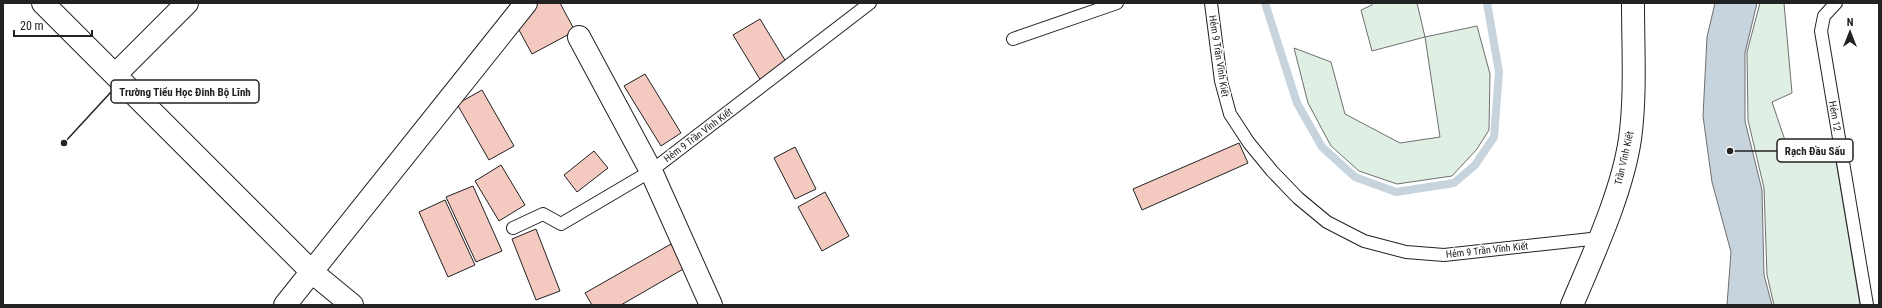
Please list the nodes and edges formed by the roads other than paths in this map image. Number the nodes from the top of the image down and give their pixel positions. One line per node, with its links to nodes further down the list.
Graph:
1 (43, 3): 11 (street)
2 (186, 3): 11 (street)
3 (526, 3): 15 (street)
4 (870, 3): 12 (lane, Hẻm 9 Trần Vĩnh Kiết)
5 (1118, 3): 10 (lane)
6 (1210, 3): 14 (lane, Hẻm 9 Trần Vĩnh Kiết)
7 (1633, 3): 14 (street, Trần Vĩnh Kiết)
8 (1836, 3): 20 (lane, Hẻm 12)
9 (580, 37): 12 (street)
10 (1013, 39)
11 (115, 75): 15 (street)
12 (651, 170): 13 (lane, Hẻm 9 Trần Vĩnh Kiết); 18 (street)
13 (513, 228)
14 (1600, 238): 19 (street, Trần Vĩnh Kiết)
15 (312, 272): 16 (street); 17 (street)
16 (285, 305)
17 (352, 305)
18 (711, 305)
19 (1572, 305)
20 (1867, 305)

